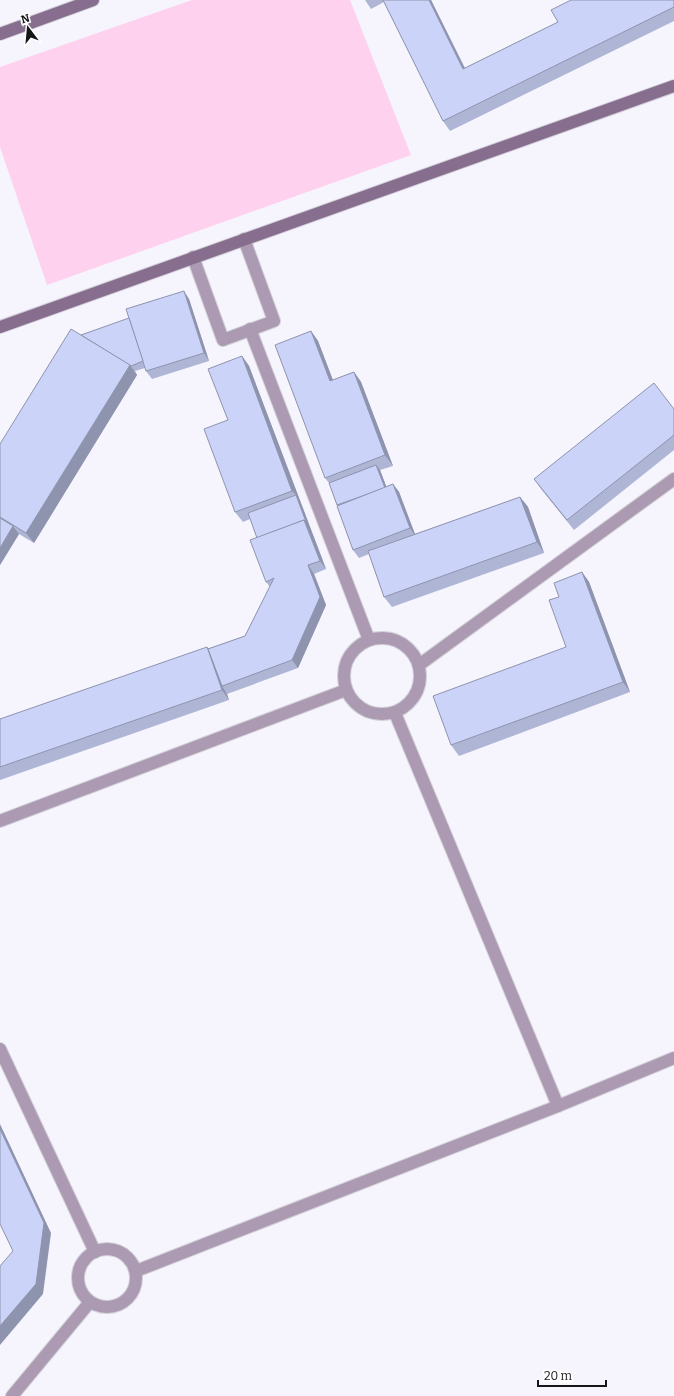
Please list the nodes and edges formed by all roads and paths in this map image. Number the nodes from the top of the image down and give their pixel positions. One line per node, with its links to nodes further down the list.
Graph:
1 (92, 0): 2 (street)
2 (0, 34)
3 (674, 86): 4 (street)
4 (244, 239): 5 (street); 7 (street)
5 (193, 257): 6 (street); 7 (street)
6 (0, 327)
7 (250, 330): 9 (street)
8 (674, 478): 10 (street)
9 (369, 640): 10 (street); 11 (street)
10 (419, 665): 12 (street)
11 (346, 690): 12 (street); 13 (street)
12 (395, 713): 16 (street)
13 (0, 821)
14 (0, 1049): 17 (street)
15 (674, 1058): 16 (street)
16 (558, 1106): 18 (street)
17 (95, 1252): 18 (street); 19 (street)
18 (136, 1271): 19 (street)
19 (90, 1302): 20 (street)
20 (12, 1396)

